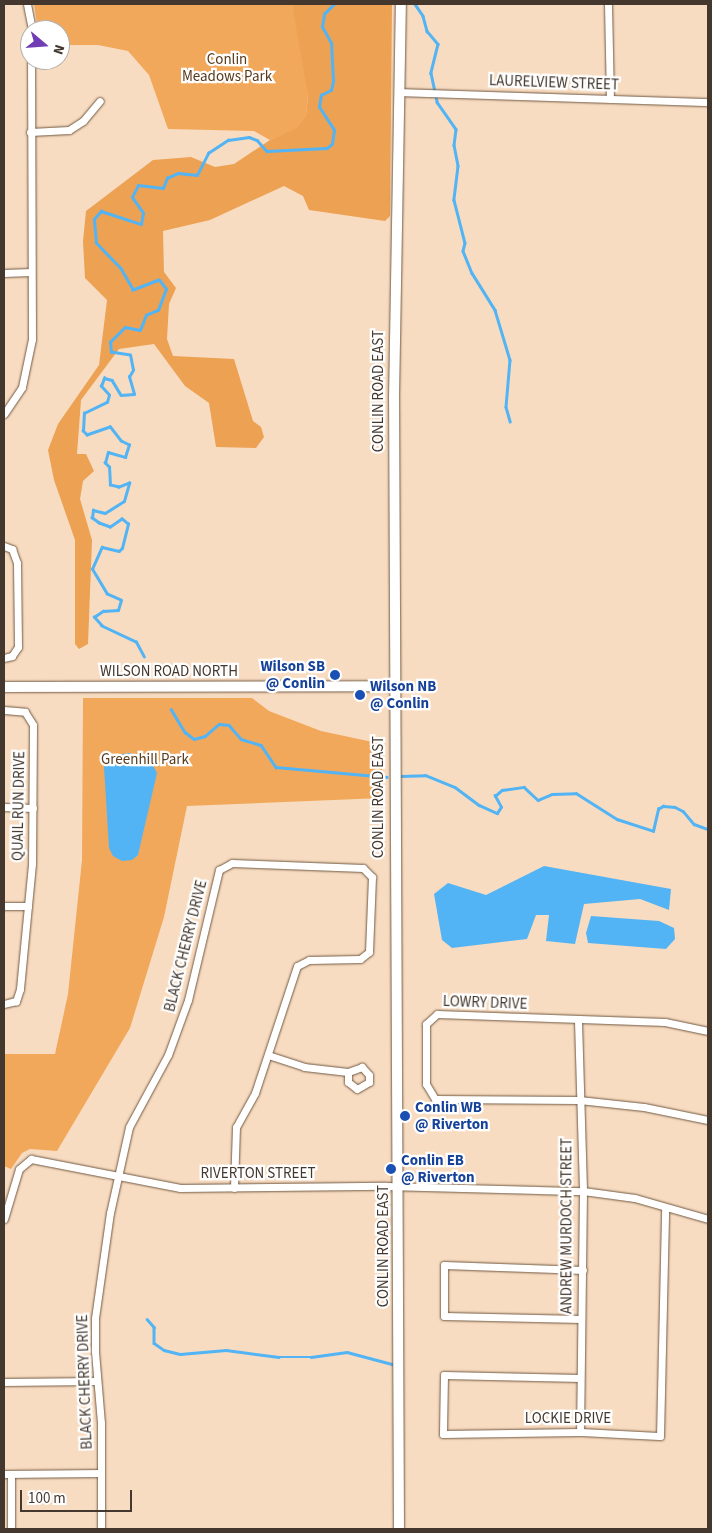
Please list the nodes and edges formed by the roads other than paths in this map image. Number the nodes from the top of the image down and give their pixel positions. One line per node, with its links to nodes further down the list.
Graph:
1 (27, 4): 4 (street)
2 (401, 4): 6 (street, CONLIN ROAD EAST)
3 (608, 4): 7 (street)
4 (30, 20)
5 (31, 70): 10 (street)
6 (400, 92): 7 (street, LAURELVIEW STREET); 16 (street, CONLIN ROAD EAST)
7 (610, 99): 9 (street, LAURELVIEW STREET)
8 (100, 101): 10 (street)
9 (708, 102)
10 (30, 132): 11 (street)
11 (30, 272): 12 (street); 13 (street)
12 (4, 273)
13 (4, 414)
14 (4, 546): 15 (street)
15 (4, 658)
16 (394, 686): 17 (street, WILSON ROAD NORTH); 31 (street, CONLIN ROAD EAST)
17 (4, 687)
18 (4, 710): 20 (street, QUAIL RUN DRIVE)
19 (4, 807): 20 (street)
20 (33, 808): 22 (street, QUAIL RUN DRIVE)
21 (4, 906): 22 (street)
22 (28, 906): 23 (street, QUAIL RUN DRIVE)
23 (4, 1004)
24 (578, 1021): 25 (street, LOWRY DRIVE); 28 (street, ANDREW MURDOCH STREET); 28 (street, LOWRY DRIVE)
25 (708, 1031)
26 (268, 1055): 27 (street); 30 (street, BLACK CHERRY DRIVE); 32 (street, BLACK CHERRY DRIVE)
27 (348, 1072)
28 (579, 1100): 29 (street, LOWRY DRIVE); 33 (street, ANDREW MURDOCH STREET)
29 (708, 1120)
30 (118, 1176): 32 (street, RIVERTON STREET); 35 (street, RIVERTON STREET); 40 (street, BLACK CHERRY DRIVE)
31 (400, 1187): 32 (street, RIVERTON STREET); 33 (street, RIVERTON STREET); 47 (street, CONLIN ROAD EAST)
32 (234, 1188)
33 (583, 1191): 34 (street, RIVERTON STREET); 37 (street, ANDREW MURDOCH STREET)
34 (665, 1209): 36 (street, RIVERTON STREET); 42 (street, LOCKIE DRIVE)
35 (4, 1218)
36 (708, 1219)
37 (583, 1270): 38 (street, ANDREW MURDOCH STREET); 38 (street)
38 (581, 1319): 39 (street, ANDREW MURDOCH STREET)
39 (580, 1378): 42 (street, ANDREW MURDOCH STREET); 42 (street, LOCKIE DRIVE)
40 (98, 1381): 41 (street); 43 (street, BLACK CHERRY DRIVE)
41 (4, 1382)
42 (580, 1432)
43 (101, 1473): 44 (street); 46 (street, BLACK CHERRY DRIVE)
44 (7, 1474): 45 (street)
45 (11, 1529)
46 (101, 1529)
47 (399, 1529)

